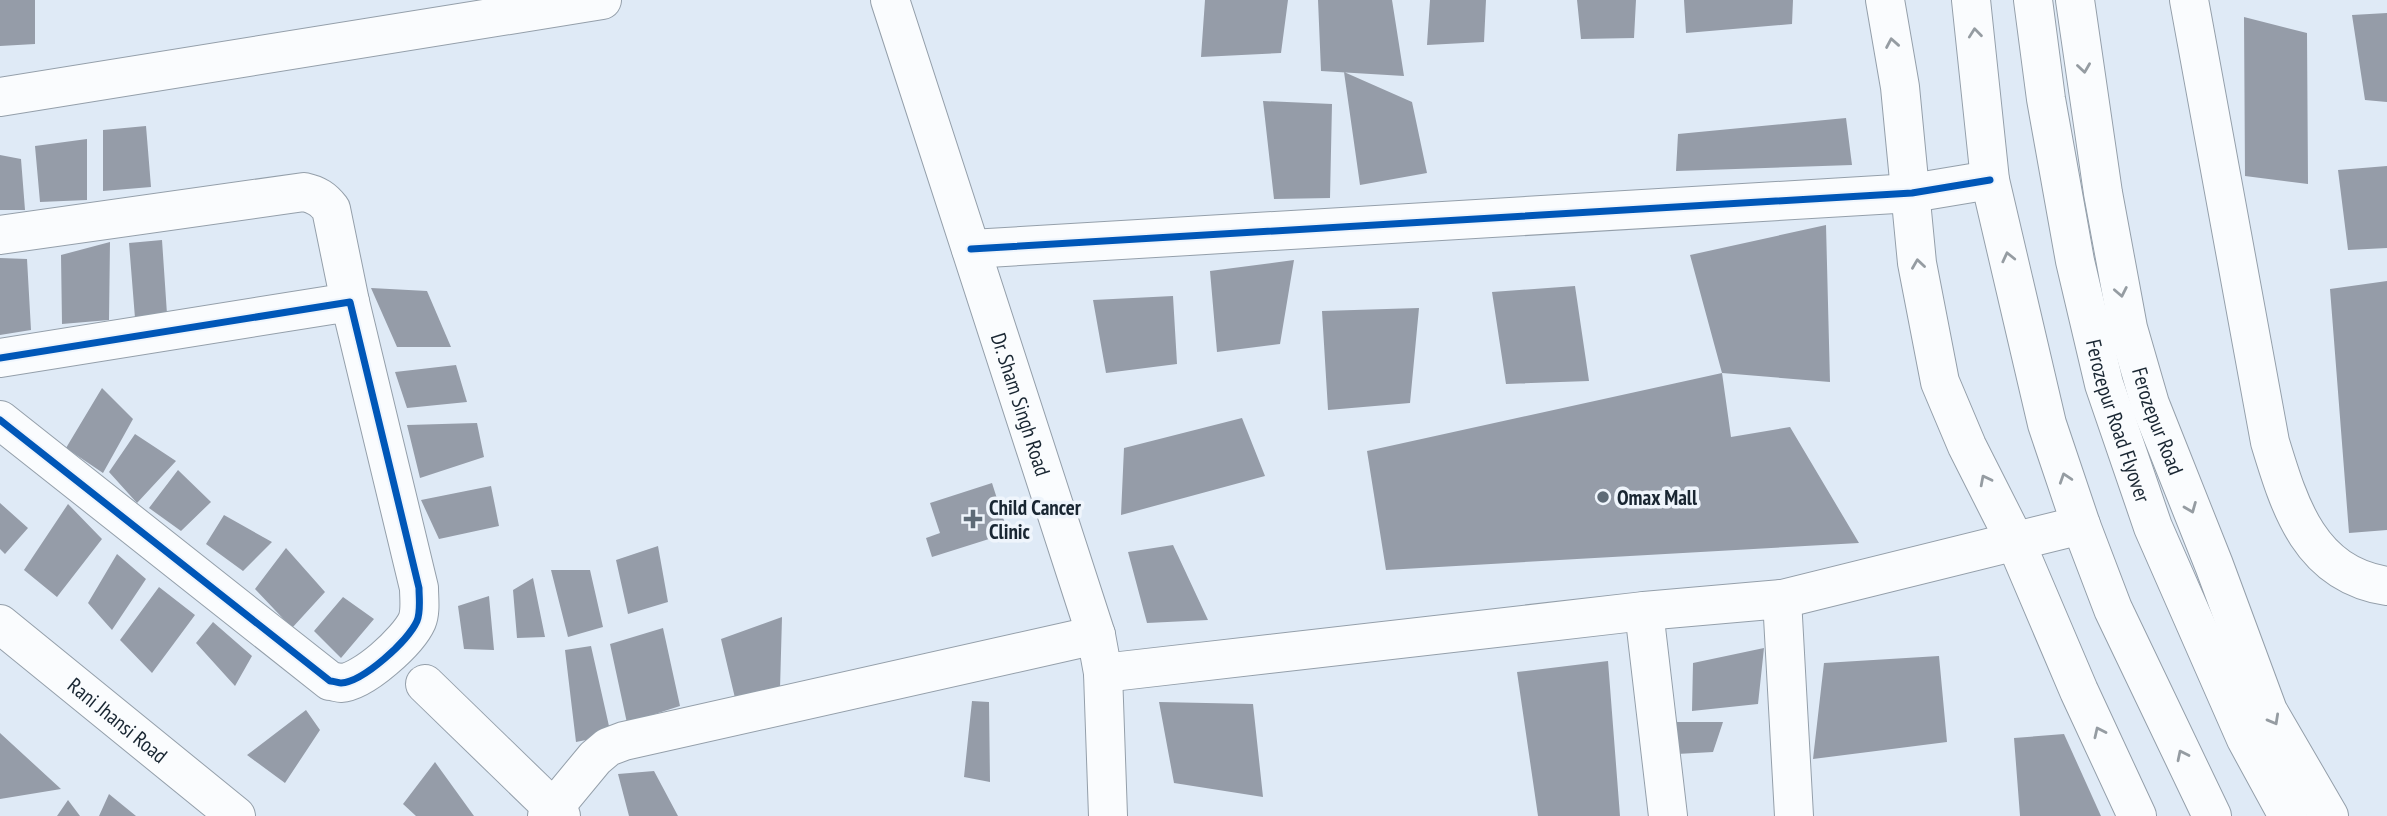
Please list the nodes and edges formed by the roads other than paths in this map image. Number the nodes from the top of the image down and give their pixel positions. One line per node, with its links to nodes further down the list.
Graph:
1 (601, 0): 9 (street)
2 (890, 0): 13 (street, Dr. Sham Singh Road)
3 (1885, 0): 11 (street, one-way to 3)
4 (1971, 0): 10 (street, one-way to 4)
5 (2010, 0): 33 (street, Ferozepur Road Flyover)
6 (2034, 0): 34 (street, Ferozepur Road Flyover)
7 (2075, 0): 35 (street, Ferozepur Road, one-way to 35)
8 (2189, 0): 19 (street)
9 (0, 97)
10 (1990, 180): 11 (street); 17 (street, one-way to 10)
11 (1912, 193): 13 (street); 18 (street, one-way to 11)
12 (0, 235): 14 (street)
13 (971, 249): 23 (street, Dr. Sham Singh Road)
14 (350, 302): 15 (street); 16 (street)
15 (0, 358)
16 (0, 420)
17 (2081, 525): 18 (street); 32 (street, one-way to 17)
18 (2016, 543): 20 (street); 31 (street, one-way to 18)
19 (2387, 586)
20 (1782, 599): 21 (street); 30 (street)
21 (1644, 611): 24 (street); 29 (street)
22 (0, 624): 27 (street, Rani Jhansi Road)
23 (1096, 635): 24 (street, Dr. Sham Singh Road); 26 (street)
24 (1103, 673): 28 (street, Dr. Sham Singh Road)
25 (425, 684): 26 (street)
26 (554, 813)
27 (236, 816)
28 (1108, 816)
29 (1668, 816)
30 (1794, 816)
31 (2137, 816)
32 (2212, 816)
33 (2260, 816)
34 (2288, 816)
35 (2329, 816)

